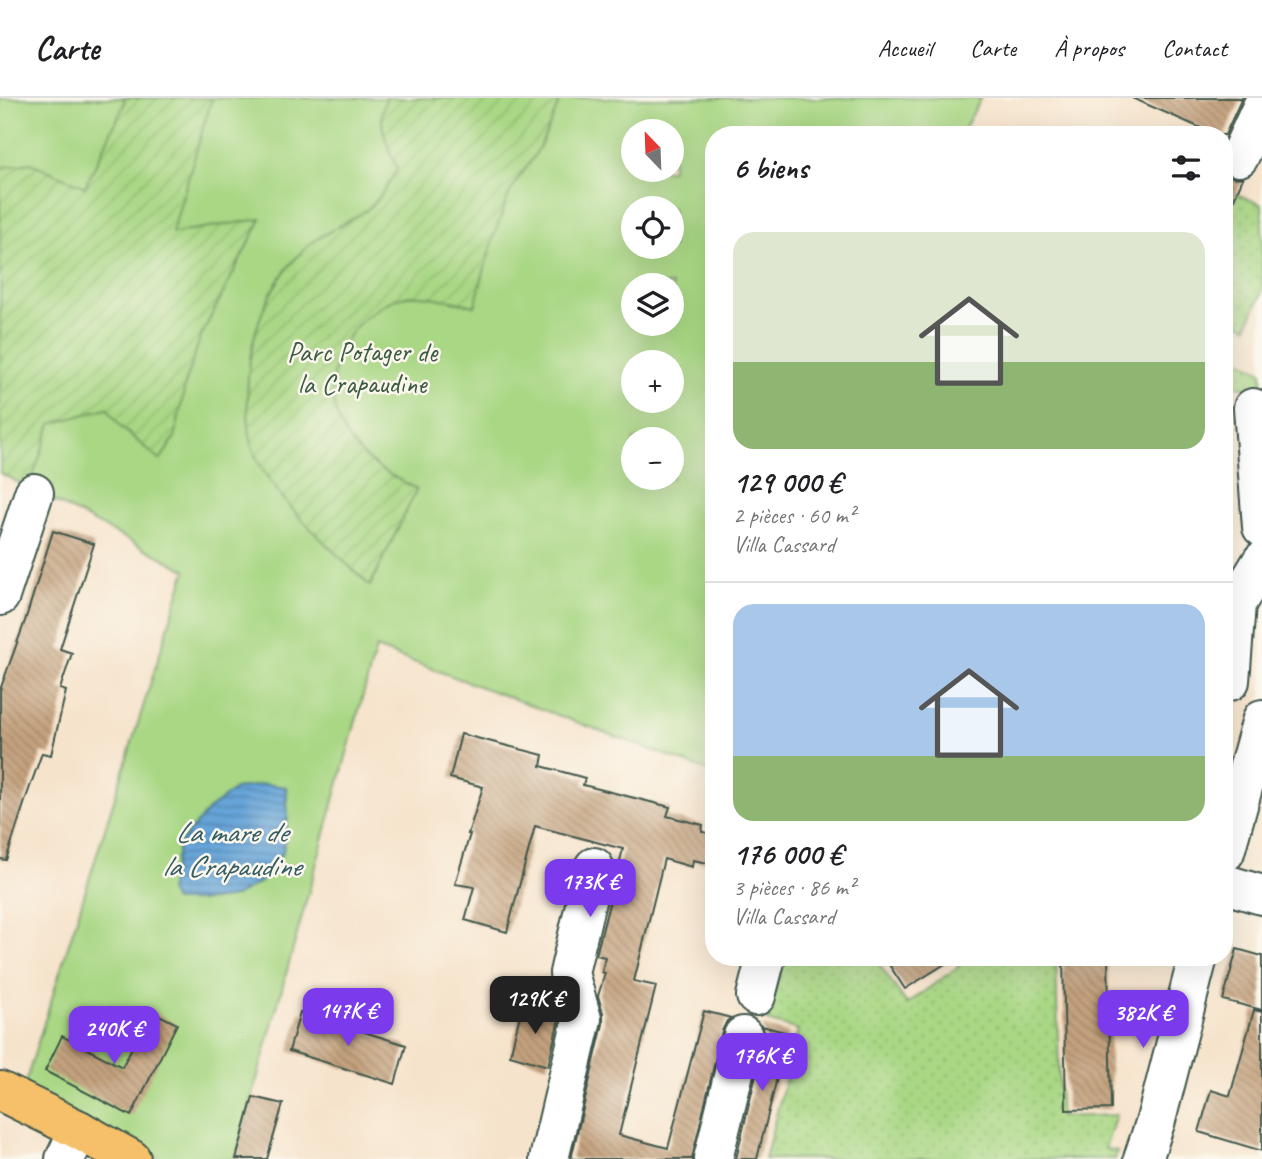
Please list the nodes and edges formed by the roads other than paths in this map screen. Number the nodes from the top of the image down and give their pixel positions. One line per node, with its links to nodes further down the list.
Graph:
1 (1262, 107): 2 (street)
2 (1239, 157)
3 (1253, 408): 5 (street)
4 (34, 493): 7 (street)
5 (1262, 527)
6 (1262, 561): 8 (street)
7 (0, 596)
8 (1233, 642)
9 (1262, 719): 10 (street)
10 (1233, 823)
11 (594, 867): 21 (street)
12 (1233, 886): 13 (street)
13 (1262, 895)
14 (764, 966): 16 (street)
15 (1196, 966): 23 (street)
16 (756, 996)
17 (743, 1036): 22 (street)
18 (0, 1091): 19 (main road)
19 (72, 1144): 20 (main road)
20 (131, 1159)
21 (549, 1159)
22 (713, 1159)
23 (1143, 1159)

